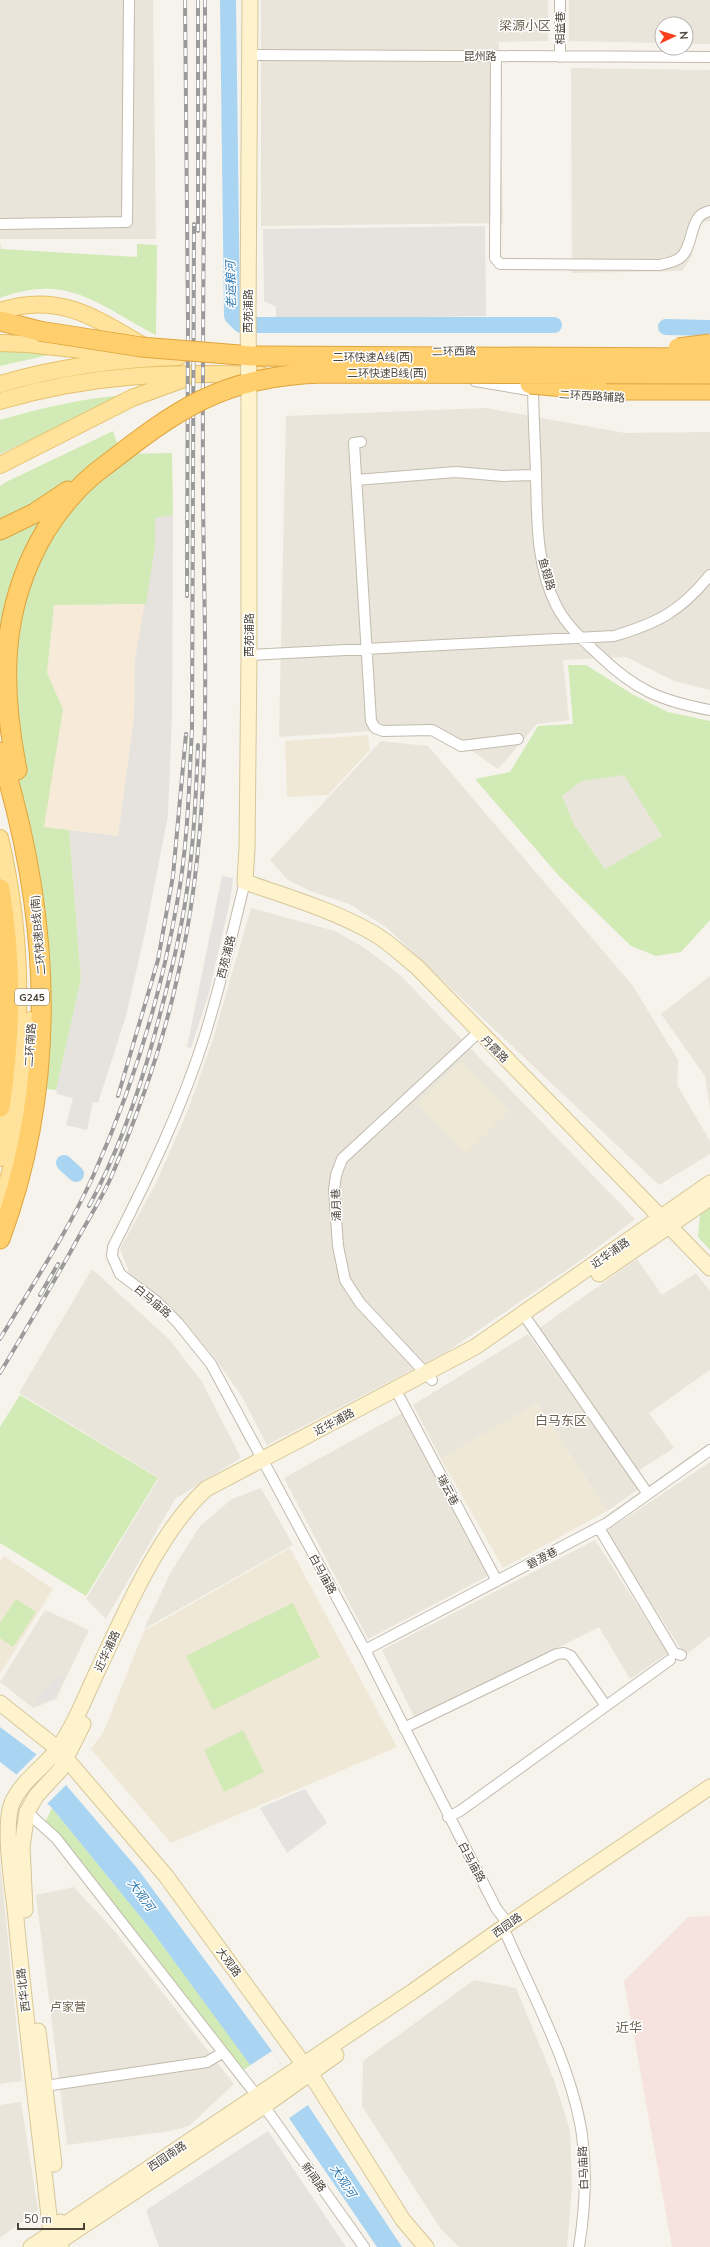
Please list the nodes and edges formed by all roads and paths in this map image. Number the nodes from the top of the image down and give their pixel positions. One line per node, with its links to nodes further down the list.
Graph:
1 (129, 0): 9 (street)
2 (250, 0): 4 (street, 西苑浦路)
3 (560, 0): 6 (street, 相益巷)
4 (250, 55): 5 (street, 昆州路); 38 (street, 西苑浦路, bridge)
5 (496, 56): 6 (street, 昆州路); 8 (street)
6 (560, 57): 7 (street, 昆州路)
7 (710, 57)
8 (710, 211)
9 (0, 224)
10 (0, 311): 18 (main road)
11 (0, 321): 13 (highway)
12 (0, 325): 13 (highway)
13 (38, 331): 17 (highway, 二环快速A线(西), bridge)
14 (0, 343): 18 (main road)
15 (710, 344): 17 (highway, bridge)
16 (710, 350): 17 (main road, 二环西路)
17 (537, 354): 18 (main road, 二环西路); 19 (highway, 二环快速A线(西), bridge); 25 (street, 鱼翅路)
18 (175, 357): 24 (main road)
19 (710, 358)
20 (446, 373): 22 (highway, 二环快速B线(西), bridge); 26 (highway, bridge); 31 (highway, 二环快速B线(西), bridge)
21 (224, 374): 25 (main road); 28 (main road); 30 (main road)
22 (710, 374)
23 (710, 382): 25 (main road)
24 (0, 384)
25 (533, 386): 27 (street, 二环西路辅路); 32 (street, 鱼翅路)
26 (710, 390)
27 (710, 398)
28 (0, 401)
29 (361, 442): 33 (street)
30 (0, 465)
31 (93, 475): 34 (highway); 46 (highway)
32 (536, 475): 33 (street); 36 (street, 鱼翅路)
33 (356, 480): 37 (street)
34 (0, 530)
35 (710, 575): 36 (street)
36 (581, 638): 37 (street); 39 (street, 鱼翅路)
37 (365, 649): 38 (street); 40 (street)
38 (250, 655): 44 (street, 西苑浦路)
39 (710, 710)
40 (518, 740)
41 (0, 752): 46 (highway, 二环快速B线(南))
42 (0, 786): 52 (main road, 二环南路 / G245)
43 (0, 838): 49 (main road, 二环南路 / G245)
44 (244, 882): 47 (street, 丹霞路); 55 (street, 西苑浦路)
45 (0, 889): 48 (highway)
46 (39, 935): 54 (highway, 二环快速B线(南))
47 (479, 1032): 53 (street, 丹霞路); 58 (street, 涌月巷)
48 (0, 1107)
49 (0, 1158)
50 (710, 1183): 53 (street, 近华浦路)
51 (710, 1198): 53 (street, 近华浦路)
52 (0, 1208)
53 (665, 1222): 56 (street, 丹霞路); 57 (street, 近华浦路); 58 (street, 近华浦路)
54 (0, 1239)
55 (113, 1246): 61 (street, 白马庙路)
56 (710, 1268)
57 (528, 1321): 58 (street, 近华浦路); 62 (street)
58 (430, 1376): 59 (street, 近华浦路); 61 (street, 近华浦路)
59 (400, 1398): 61 (street, 近华浦路); 64 (street, 瑞云巷)
60 (710, 1450): 62 (street, 碧澄巷)
61 (263, 1464): 65 (street, 白马庙路); 71 (street, 近华浦路)
62 (648, 1494): 63 (street, 碧澄巷)
63 (598, 1528): 64 (street, 碧澄巷); 66 (street)
64 (497, 1581): 65 (street, 碧澄巷)
65 (364, 1650): 70 (street, 白马庙路)
66 (681, 1655)
67 (670, 1660): 69 (street)
68 (0, 1703): 71 (street, 大观路)
69 (606, 1706): 70 (street); 76 (street)
70 (404, 1728): 76 (street, 白马庙路)
71 (62, 1754): 74 (street, 西华北路); 75 (street, 西华北路); 79 (street, 大观路)
72 (710, 1787): 77 (street, 西园路)
73 (710, 1798): 77 (street, 西园路)
74 (6, 1800): 75 (street); 82 (street, 西华北路)
75 (27, 1812): 78 (street, 新闻路); 80 (street, 西华北路)
76 (448, 1817): 77 (street, 白马庙路)
77 (507, 1930): 79 (street, 西园路); 86 (street, 白马庙路)
78 (222, 2053): 80 (street); 81 (street, 新闻路)
79 (307, 2068): 81 (street, 西园南路); 85 (street, 大观路)
80 (45, 2086): 82 (street, 西华北路)
81 (264, 2098): 82 (street, 西园南路); 84 (street, 新闻路)
82 (56, 2240): 83 (street, 西园南路)
83 (31, 2247)
84 (364, 2247)
85 (426, 2247)
86 (579, 2247)

